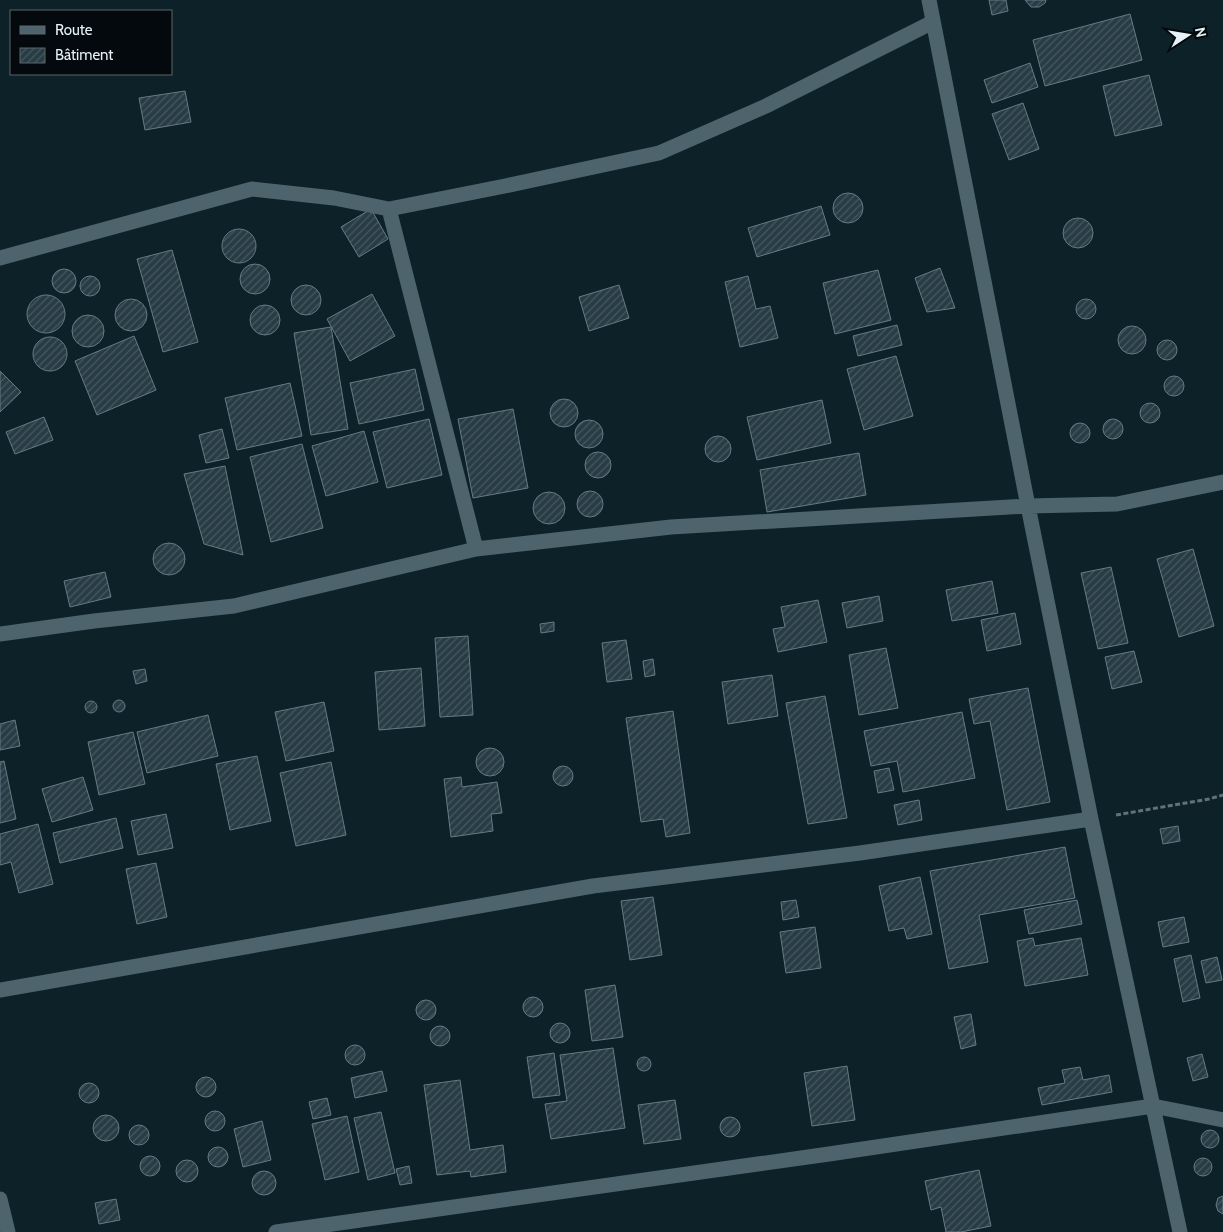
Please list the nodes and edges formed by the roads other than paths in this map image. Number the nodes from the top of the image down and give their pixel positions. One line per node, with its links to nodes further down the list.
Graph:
1 (929, 0): 2 (street)
2 (933, 22): 3 (street); 6 (street)
3 (388, 209): 4 (street); 7 (street)
4 (0, 258)
5 (1223, 482): 6 (street)
6 (1028, 506): 7 (street); 9 (street)
7 (476, 549): 8 (street)
8 (0, 634)
9 (1091, 819): 10 (street); 11 (street)
10 (0, 990)
11 (1153, 1106): 12 (street); 15 (street); 16 (street)
12 (1223, 1120)
13 (0, 1198): 14 (street)
14 (8, 1232)
15 (276, 1232)
16 (1180, 1232)

